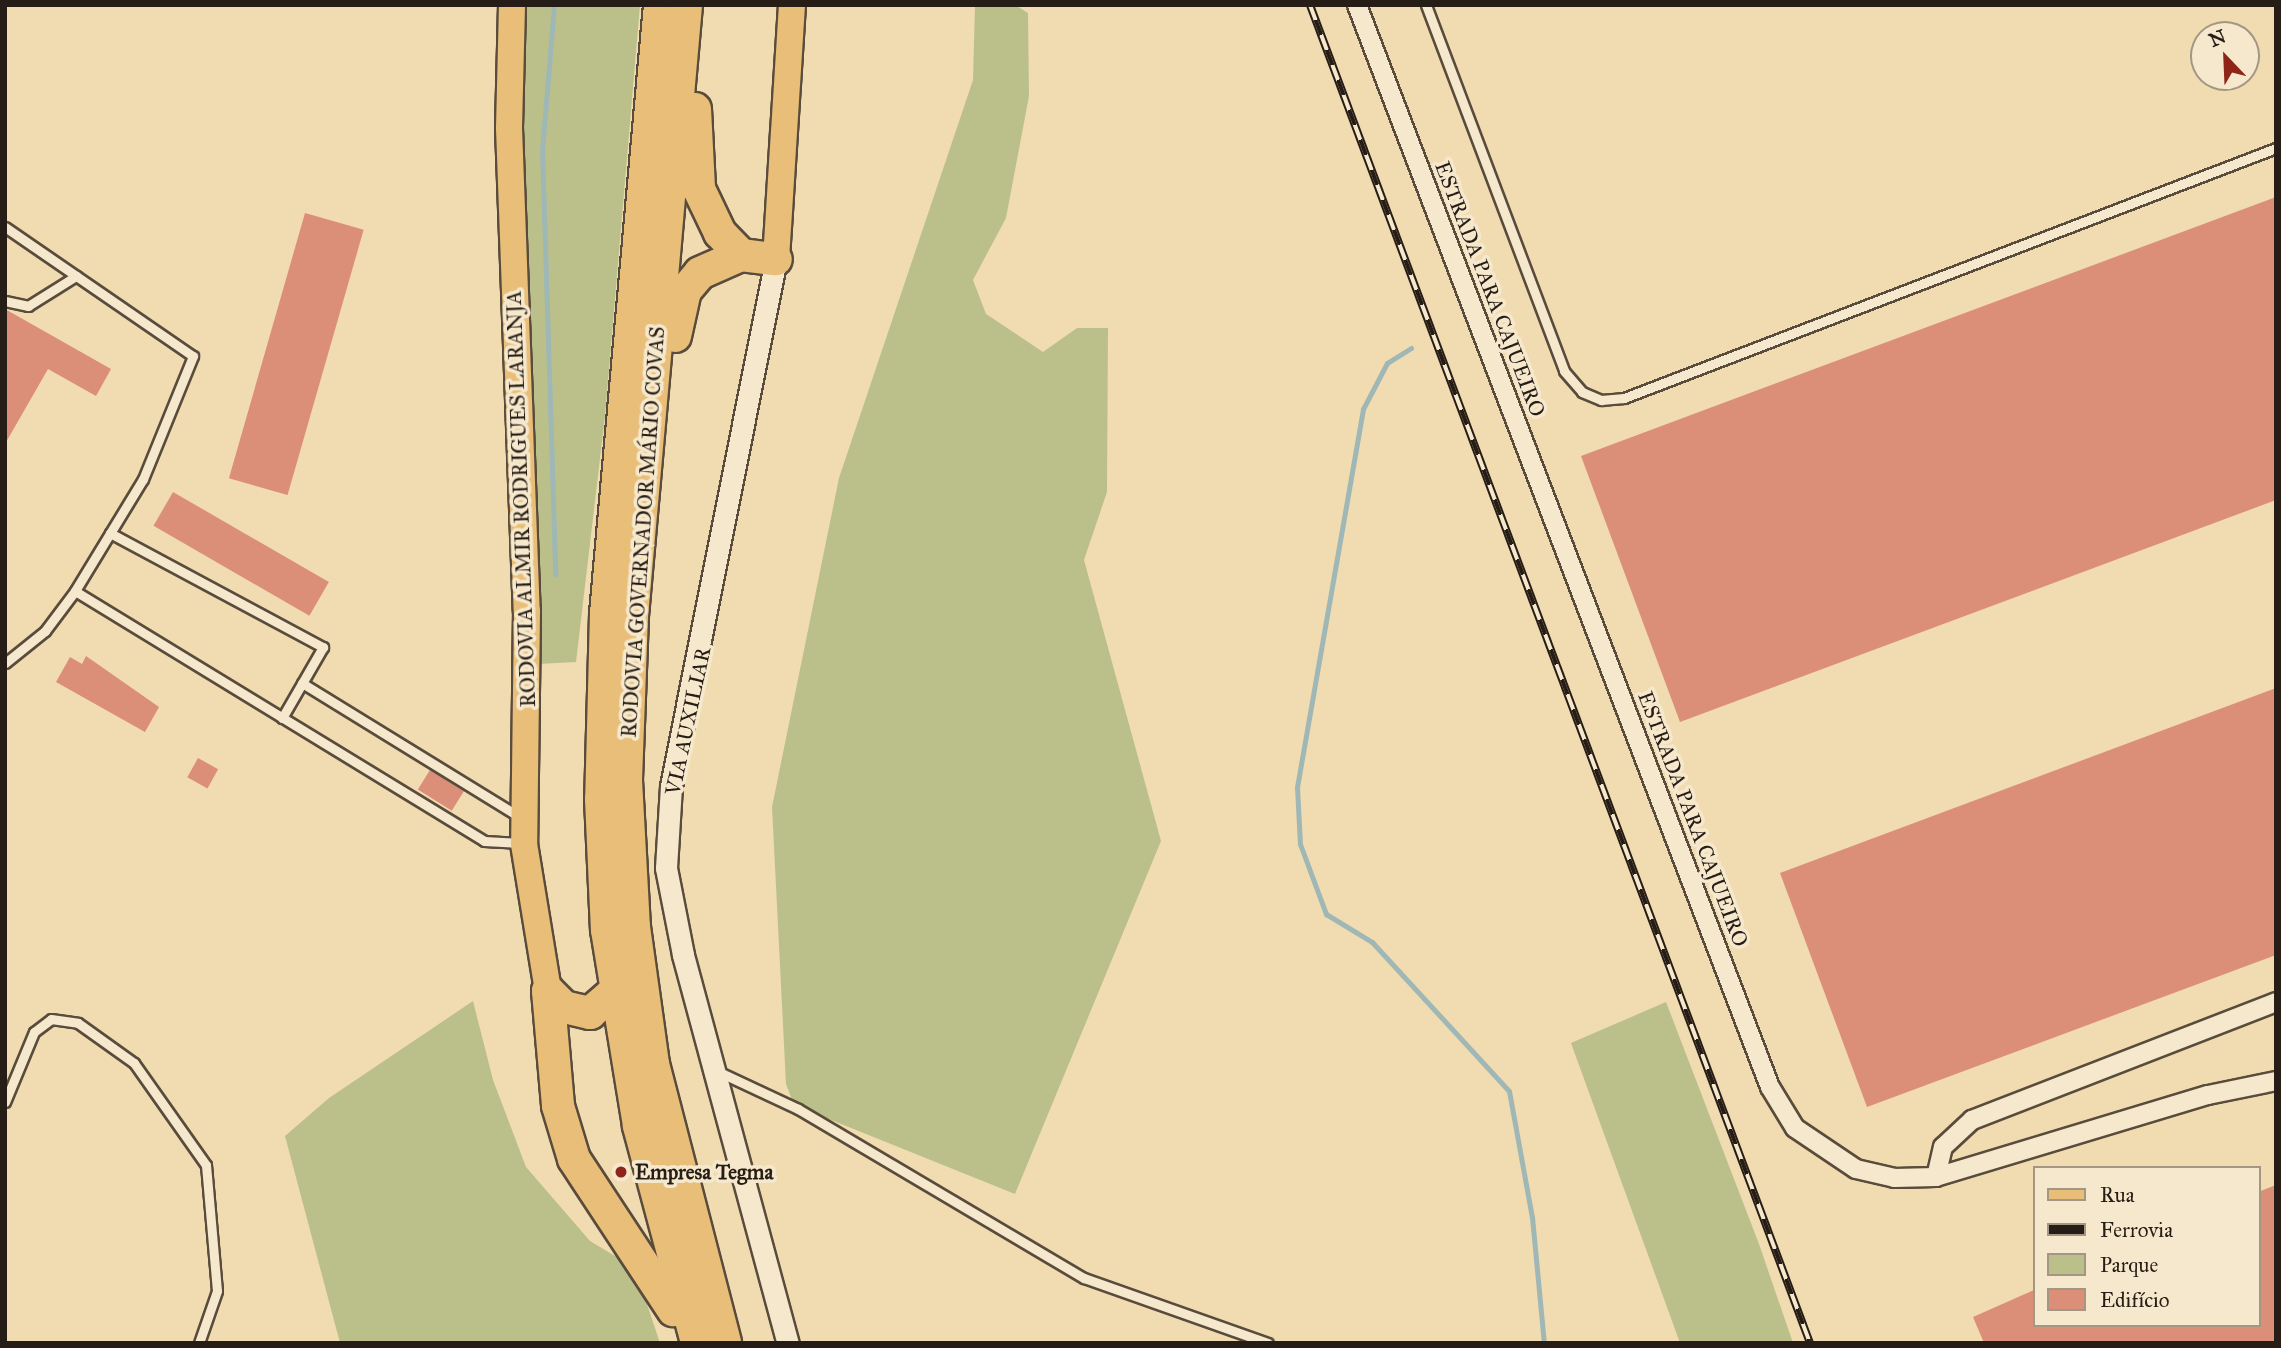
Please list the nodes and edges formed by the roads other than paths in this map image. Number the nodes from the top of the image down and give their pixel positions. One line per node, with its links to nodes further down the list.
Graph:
1 (512, 5): 20 (main road, RODOVIA ALMIR RODRIGUES LARANJA)
2 (660, 5): 21 (highway, RODOVIA GOVERNADOR MÁRIO COVAS)
3 (686, 5): 14 (highway, RODOVIA GOVERNADOR MÁRIO COVAS)
4 (692, 5): 10 (highway)
5 (792, 5): 11 (main road)
6 (1357, 5): 27 (street, ESTRADA PARA CAJUEIRO)
7 (1426, 5): 8 (lane)
8 (2276, 148)
9 (5, 228): 12 (lane)
10 (741, 255): 11 (highway); 14 (highway)
11 (776, 259): 24 (street, VIA AUXILIAR)
12 (76, 276): 13 (lane); 15 (lane)
13 (5, 301)
14 (646, 474): 31 (highway, RODOVIA GOVERNADOR MÁRIO COVAS)
15 (110, 533): 16 (lane); 18 (lane)
16 (75, 591): 17 (lane); 19 (lane)
17 (5, 663)
18 (302, 683): 19 (lane); 20 (lane)
19 (282, 718): 20 (lane)
20 (524, 832): 22 (main road, RODOVIA ALMIR RODRIGUES LARANJA)
21 (618, 989): 22 (highway); 30 (highway, RODOVIA GOVERNADOR MÁRIO COVAS)
22 (548, 991): 29 (highway)
23 (2276, 1002): 27 (street)
24 (718, 1071): 32 (street, VIA AUXILIAR); 33 (lane)
25 (2276, 1081): 27 (street, ESTRADA PARA CAJUEIRO)
26 (5, 1102): 28 (lane)
27 (1936, 1177)
28 (198, 1343)
29 (688, 1343)
30 (697, 1343)
31 (725, 1343)
32 (789, 1343)
33 (1268, 1343)

